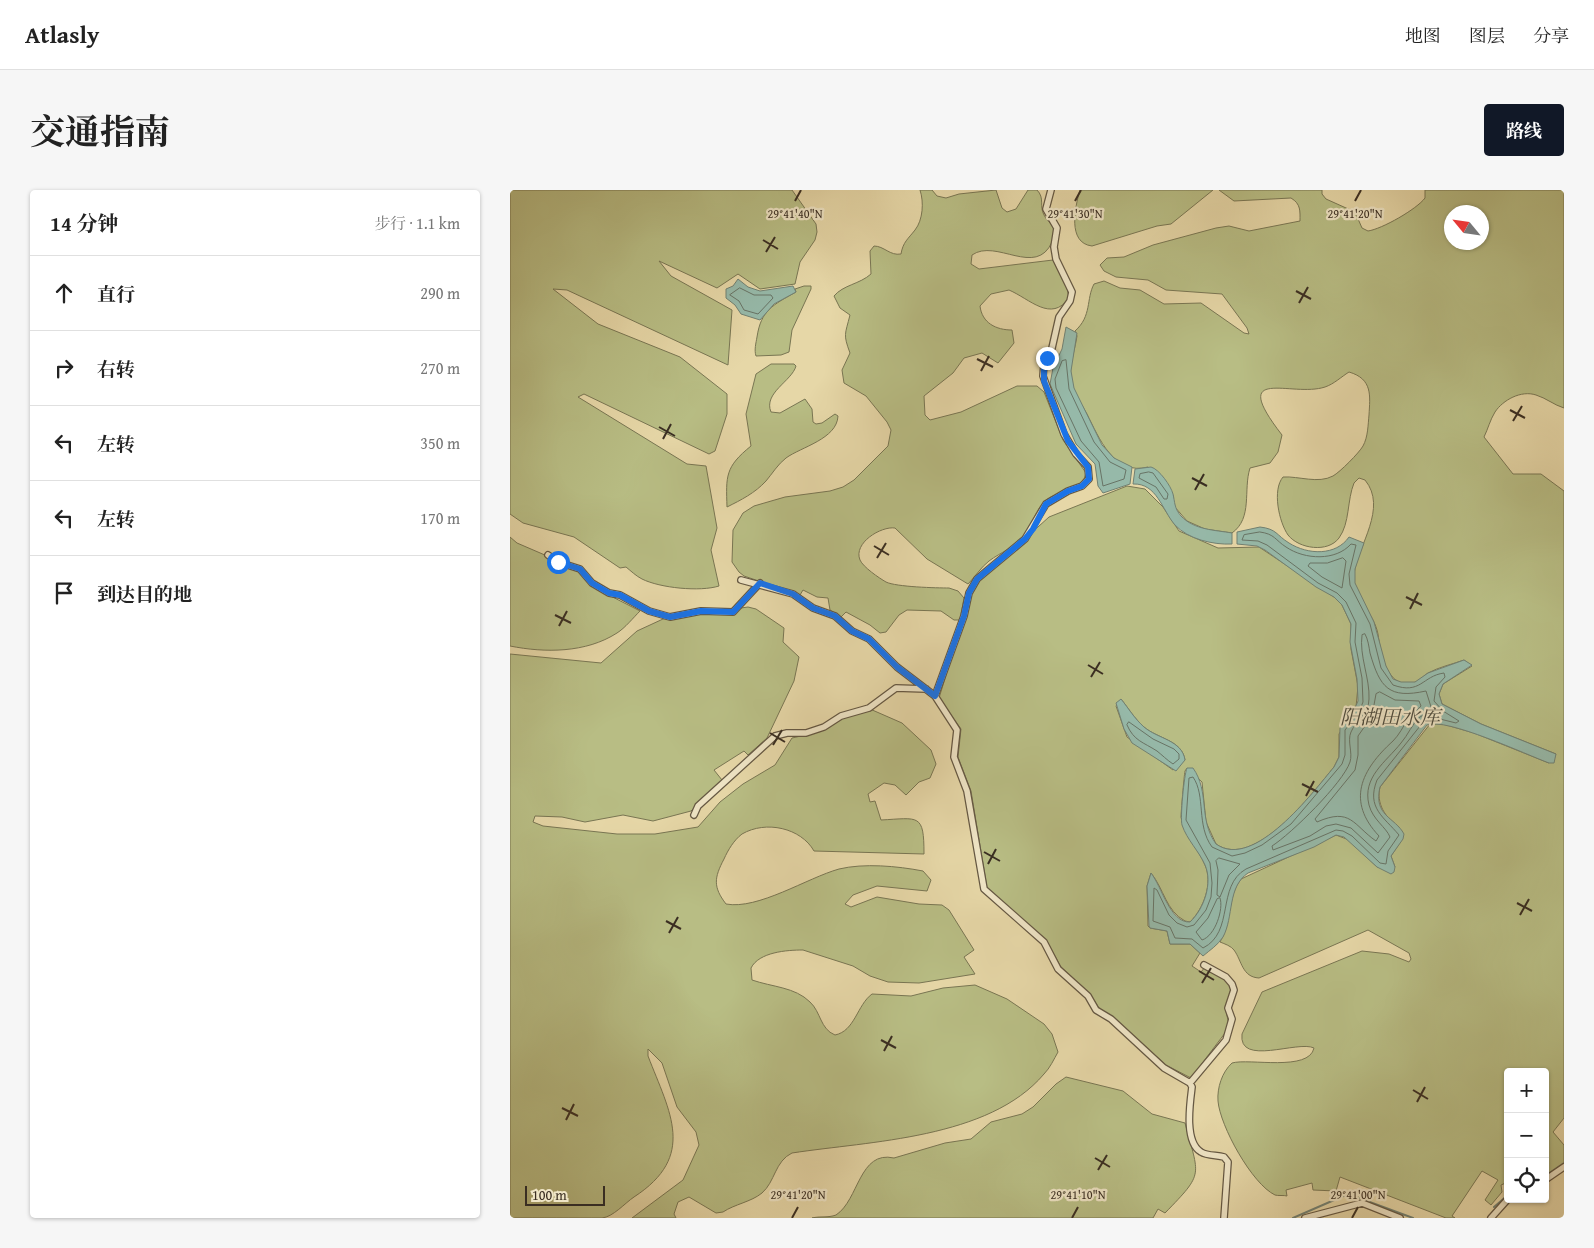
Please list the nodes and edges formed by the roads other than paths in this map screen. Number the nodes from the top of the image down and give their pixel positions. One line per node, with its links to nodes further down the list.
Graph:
1 (1051, 190): 6 (street)
2 (548, 555): 4 (street)
3 (740, 580): 4 (street)
4 (760, 583): 5 (street)
5 (927, 689): 6 (street); 7 (street)
6 (935, 696): 9 (street)
7 (694, 815)
8 (1204, 965): 9 (street)
9 (1190, 1083): 13 (street)
10 (1564, 1167): 11 (street)
11 (1549, 1177)
12 (1504, 1203): 16 (street)
13 (1224, 1218)
14 (1305, 1218): 15 (street)
15 (1400, 1218)
16 (1491, 1218)

